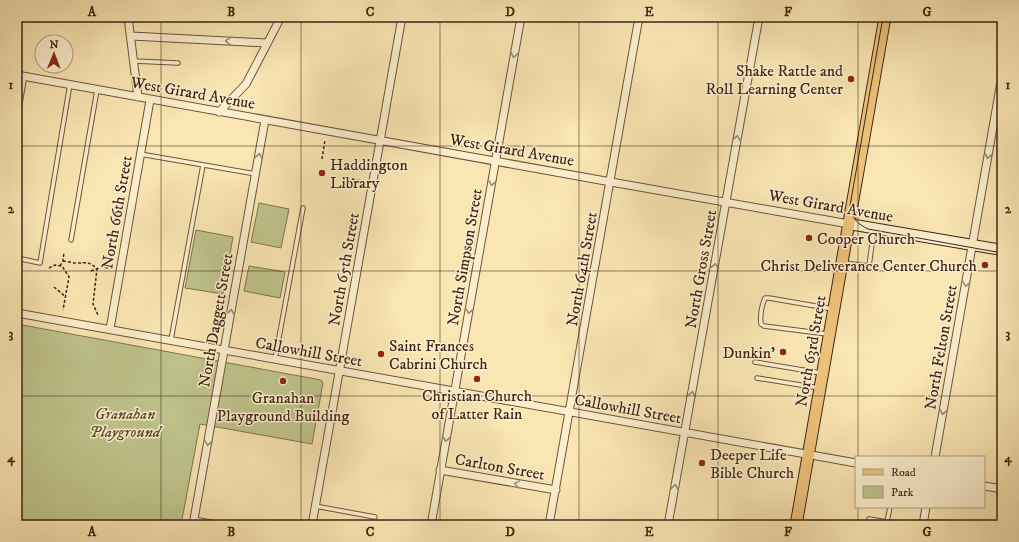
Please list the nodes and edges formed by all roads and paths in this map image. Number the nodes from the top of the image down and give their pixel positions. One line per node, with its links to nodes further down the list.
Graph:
1 (128, 17): 8 (street)
2 (281, 17): 9 (street)
3 (402, 17): 24 (street, North 65th Street)
4 (521, 17): 27 (street, North Simpson Street, one-way to 27)
5 (639, 17): 32 (street, North 64th Street)
6 (759, 17): 33 (street, North Gross Street, one-way to 6)
7 (885, 17): 35 (main road, North 63rd Street)
8 (131, 36): 9 (street, one-way to 8); 10 (street)
9 (267, 43): 19 (street)
10 (134, 61): 11 (lane); 16 (street)
11 (178, 63)
12 (20, 76): 14 (street, West Girard Avenue); 18 (street)
13 (1002, 76): 21 (street, North Felton Street)
14 (70, 84): 15 (street, West Girard Avenue); 41 (lane)
15 (98, 90): 16 (street, West Girard Avenue); 37 (lane)
16 (138, 97): 17 (street, West Girard Avenue)
17 (150, 100): 19 (street, West Girard Avenue); 25 (street, North 66th Street)
18 (17, 110)
19 (220, 112): 20 (street, West Girard Avenue)
20 (265, 120): 24 (street, West Girard Avenue); 29 (street, North Daggett Street, one-way to 20)
21 (994, 128): 22 (street); 38 (street, North Felton Street, one-way to 38)
22 (1002, 129)
23 (325, 140): 26 (path)
24 (380, 141): 27 (street, West Girard Avenue); 61 (street, North 65th Street)
25 (140, 154): 28 (lane); 55 (street, North 66th Street)
26 (322, 159)
27 (495, 162): 32 (street, West Girard Avenue); 65 (street, North Simpson Street, one-way to 65)
28 (203, 165): 29 (lane); 57 (lane)
29 (256, 174): 58 (street, North Daggett Street, one-way to 29)
30 (342, 177): 31 (path)
31 (362, 181)
32 (611, 182): 33 (street, West Girard Avenue); 66 (street, North 64th Street)
33 (726, 203): 35 (street, West Girard Avenue); 67 (street, North Gross Street, one-way to 33)
34 (303, 208): 59 (lane)
35 (849, 224): 36 (street, West Girard Avenue); 43 (main road, North 63rd Street)
36 (875, 228): 38 (street, West Girard Avenue); 43 (lane)
37 (71, 240)
38 (972, 245): 39 (street, West Girard Avenue); 69 (street, North Felton Street, one-way to 69)
39 (1002, 250)
40 (64, 252): 42 (path)
41 (17, 258)
42 (63, 261): 44 (path); 47 (path)
43 (842, 262): 51 (main road, North 63rd Street)
44 (60, 266): 45 (path); 50 (path)
45 (48, 268)
46 (109, 268): 47 (path)
47 (97, 269): 48 (path); 54 (path)
48 (92, 271)
49 (54, 287): 50 (path)
50 (66, 297): 52 (path)
51 (834, 309): 56 (main road, North 63rd Street); 56 (lane)
52 (64, 310)
53 (17, 313): 55 (street, Callowhill Street)
54 (98, 315)
55 (110, 329): 57 (street, Callowhill Street)
56 (829, 334): 62 (main road, North 63rd Street)
57 (171, 340): 58 (street, Callowhill Street)
58 (224, 350): 59 (street, Callowhill Street); 79 (street, North Daggett Street, one-way to 79)
59 (276, 359): 61 (street, Callowhill Street)
60 (755, 362): 62 (lane)
61 (339, 371): 65 (street, Callowhill Street); 75 (street, North 65th Street)
62 (822, 373): 64 (main road, North 63rd Street)
63 (756, 378): 64 (lane)
64 (820, 389): 68 (main road, North 63rd Street)
65 (455, 391): 66 (street, Callowhill Street); 71 (street, North Simpson Street, one-way to 71)
66 (570, 412): 67 (street, Callowhill Street); 74 (street, North 64th Street)
67 (685, 432): 68 (street, Callowhill Street); 84 (street, North Gross Street, one-way to 67)
68 (808, 454): 70 (street, Callowhill Street); 85 (main road, North 63rd Street)
69 (935, 456)
70 (855, 463)
71 (440, 470): 74 (street, Carlton Street, one-way to 71); 82 (street, North Simpson Street)
72 (985, 486): 73 (street)
73 (1002, 489)
74 (556, 490): 83 (street, North 64th Street)
75 (315, 506): 78 (lane); 81 (street, North 65th Street)
76 (890, 508): 86 (lane)
77 (926, 508): 87 (street)
78 (375, 517)
79 (194, 522): 80 (lane)
80 (225, 525)
81 (312, 525)
82 (431, 525)
83 (549, 525)
84 (668, 525)
85 (796, 525)
86 (868, 525)
87 (923, 525)

